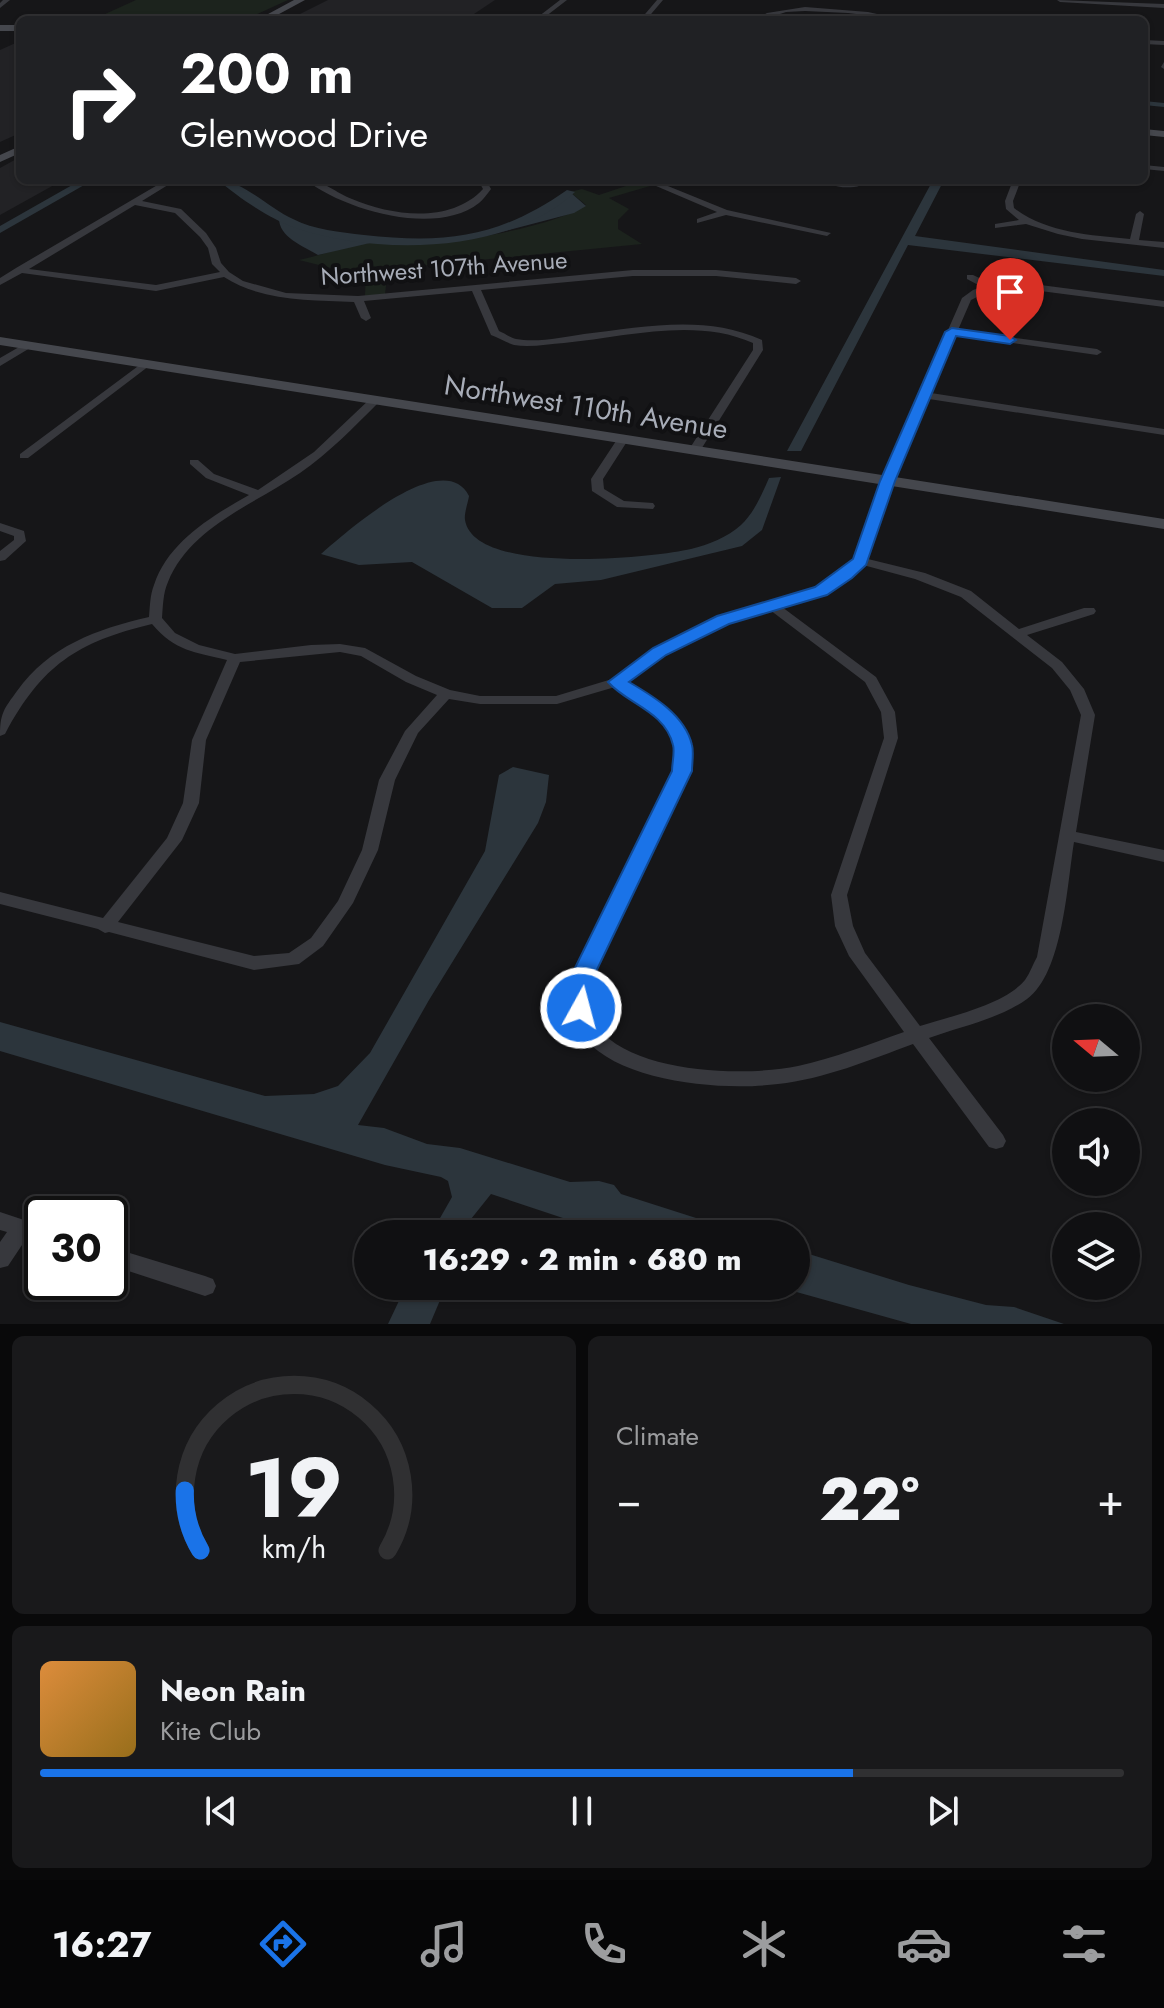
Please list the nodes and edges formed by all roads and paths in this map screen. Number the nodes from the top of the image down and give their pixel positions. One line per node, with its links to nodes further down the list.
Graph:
1 (7, 0): 8 (street)
2 (301, 0): 11 (street)
3 (316, 0): 12 (street)
4 (564, 0): 13 (street)
5 (660, 0): 14 (street)
6 (1060, 0): 9 (street)
7 (830, 2): 10 (street); 15 (street)
8 (0, 6)
9 (1164, 6)
10 (878, 14): 16 (street); 17 (street)
11 (269, 16)
12 (284, 16)
13 (542, 16)
14 (646, 16)
15 (762, 16)
16 (872, 16)
17 (886, 16)
18 (165, 184): 25 (street)
19 (318, 184): 20 (street)
20 (484, 184)
21 (657, 184): 26 (street)
22 (834, 184): 23 (street)
23 (861, 184)
24 (1015, 184): 29 (street)
25 (132, 202): 34 (street); 35 (street)
26 (725, 212): 28 (street); 31 (street)
27 (1140, 214): 32 (street)
28 (700, 221)
29 (1026, 221): 30 (street); 32 (street)
30 (998, 226)
31 (827, 233)
32 (1134, 241): 33 (street)
33 (1164, 245)
34 (19, 270): 35 (street); 38 (street)
35 (226, 274): 41 (street, Northwest 107th Avenue)
36 (970, 277): 39 (street)
37 (796, 281): 40 (street, Northwest 107th Avenue)
38 (0, 282)
39 (990, 287): 42 (street); 44 (street)
40 (475, 288): 41 (street, Northwest 107th Avenue); 45 (street)
41 (358, 299): 43 (street)
42 (1164, 304)
43 (366, 318)
44 (952, 332): 49 (street); 52 (street)
45 (587, 337): 48 (street); 56 (street)
46 (0, 341): 47 (street, Northwest 110th Avenue)
47 (26, 346): 50 (street); 51 (street, Northwest 110th Avenue)
48 (592, 352)
49 (1097, 352)
50 (0, 363)
51 (145, 364): 53 (street, Northwest 110th Avenue); 57 (street)
52 (925, 395): 54 (street); 59 (street)
53 (375, 400): 55 (street, Northwest 110th Avenue); 60 (street)
54 (1164, 432)
55 (622, 440): 56 (street, Northwest 110th Avenue); 61 (street)
56 (694, 451): 59 (street, Northwest 110th Avenue)
57 (24, 456)
58 (194, 462): 60 (street)
59 (888, 481): 62 (street, Northwest 110th Avenue); 65 (street)
60 (259, 494): 68 (street)
61 (649, 506)
62 (1164, 524)
63 (0, 527): 64 (street)
64 (0, 557)
65 (861, 561): 66 (street); 69 (street)
66 (774, 607): 71 (street); 78 (street)
67 (1089, 611): 69 (street)
68 (155, 619): 70 (street); 73 (street)
69 (1019, 633): 74 (street)
70 (235, 658): 72 (street); 77 (street)
71 (617, 682): 72 (street); 78 (street)
72 (446, 694): 77 (street)
73 (0, 731)
74 (1069, 836): 75 (street); 78 (street)
75 (1164, 856)
76 (0, 898): 77 (street)
77 (105, 927)
78 (917, 1035): 79 (street)
79 (996, 1141)
80 (0, 1221): 81 (street)
81 (24, 1228)
82 (24, 1238): 83 (street)
83 (0, 1259)
84 (128, 1262): 85 (street)
85 (205, 1286)

